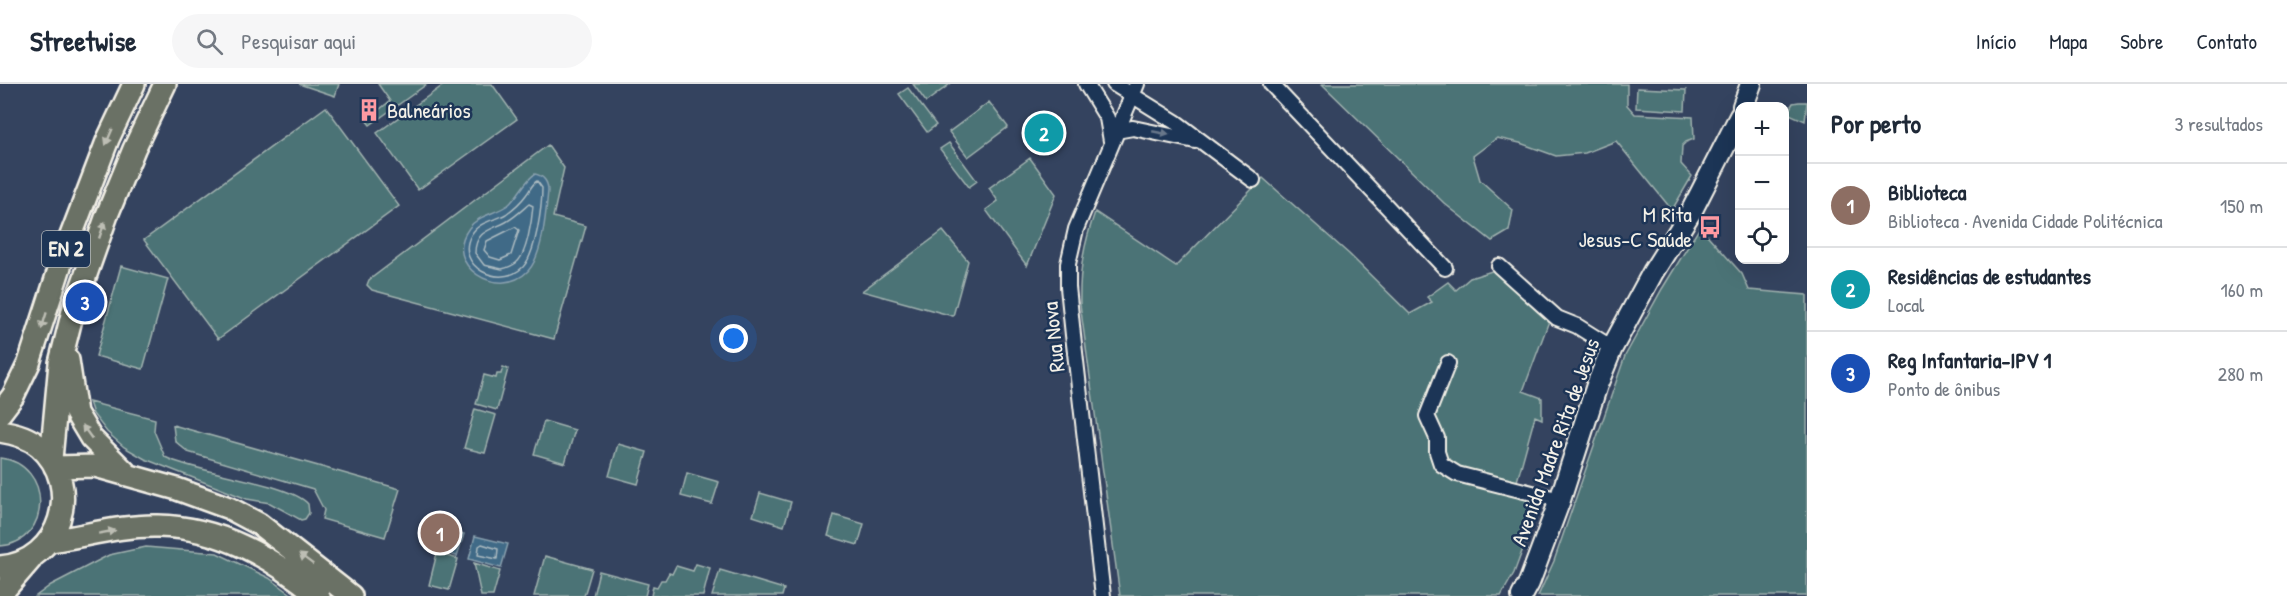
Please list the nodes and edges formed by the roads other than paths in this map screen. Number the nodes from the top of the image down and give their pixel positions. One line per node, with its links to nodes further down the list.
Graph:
1 (134, 84): 18 (main road, EN 2, one-way to 18)
2 (165, 84): 15 (main road, EN 2, one-way to 2)
3 (1086, 84): 10 (street)
4 (1114, 84): 7 (street)
5 (1271, 84): 14 (street)
6 (1751, 84): 8 (street)
7 (1134, 90): 10 (street, Rua Nova); 11 (street)
8 (1744, 102)
9 (1735, 126): 16 (street, Avenida Madre Rita de Jesus)
10 (1114, 136): 11 (street, one-way to 11); 29 (street, Rua Nova)
11 (1205, 145): 12 (street)
12 (1253, 180)
13 (1499, 266): 16 (street)
14 (1445, 268)
15 (64, 345): 20 (main road, EN 2); 21 (main road, one-way to 15)
16 (1612, 348): 22 (street, Avenida Madre Rita de Jesus)
17 (1448, 363): 22 (street)
18 (0, 412)
19 (0, 431): 20 (main road)
20 (53, 463): 21 (main road); 23 (main road, EN 2)
21 (128, 474): 28 (main road, one-way to 21)
22 (1560, 500): 30 (street, Avenida Madre Rita de Jesus)
23 (50, 541): 24 (main road, EN 2); 27 (main road, one-way to 27)
24 (33, 556): 25 (main road, EN 2); 26 (main road, EN 2)
25 (0, 567)
26 (0, 595)
27 (319, 596)
28 (351, 596)
29 (1103, 596)
30 (1522, 596)

